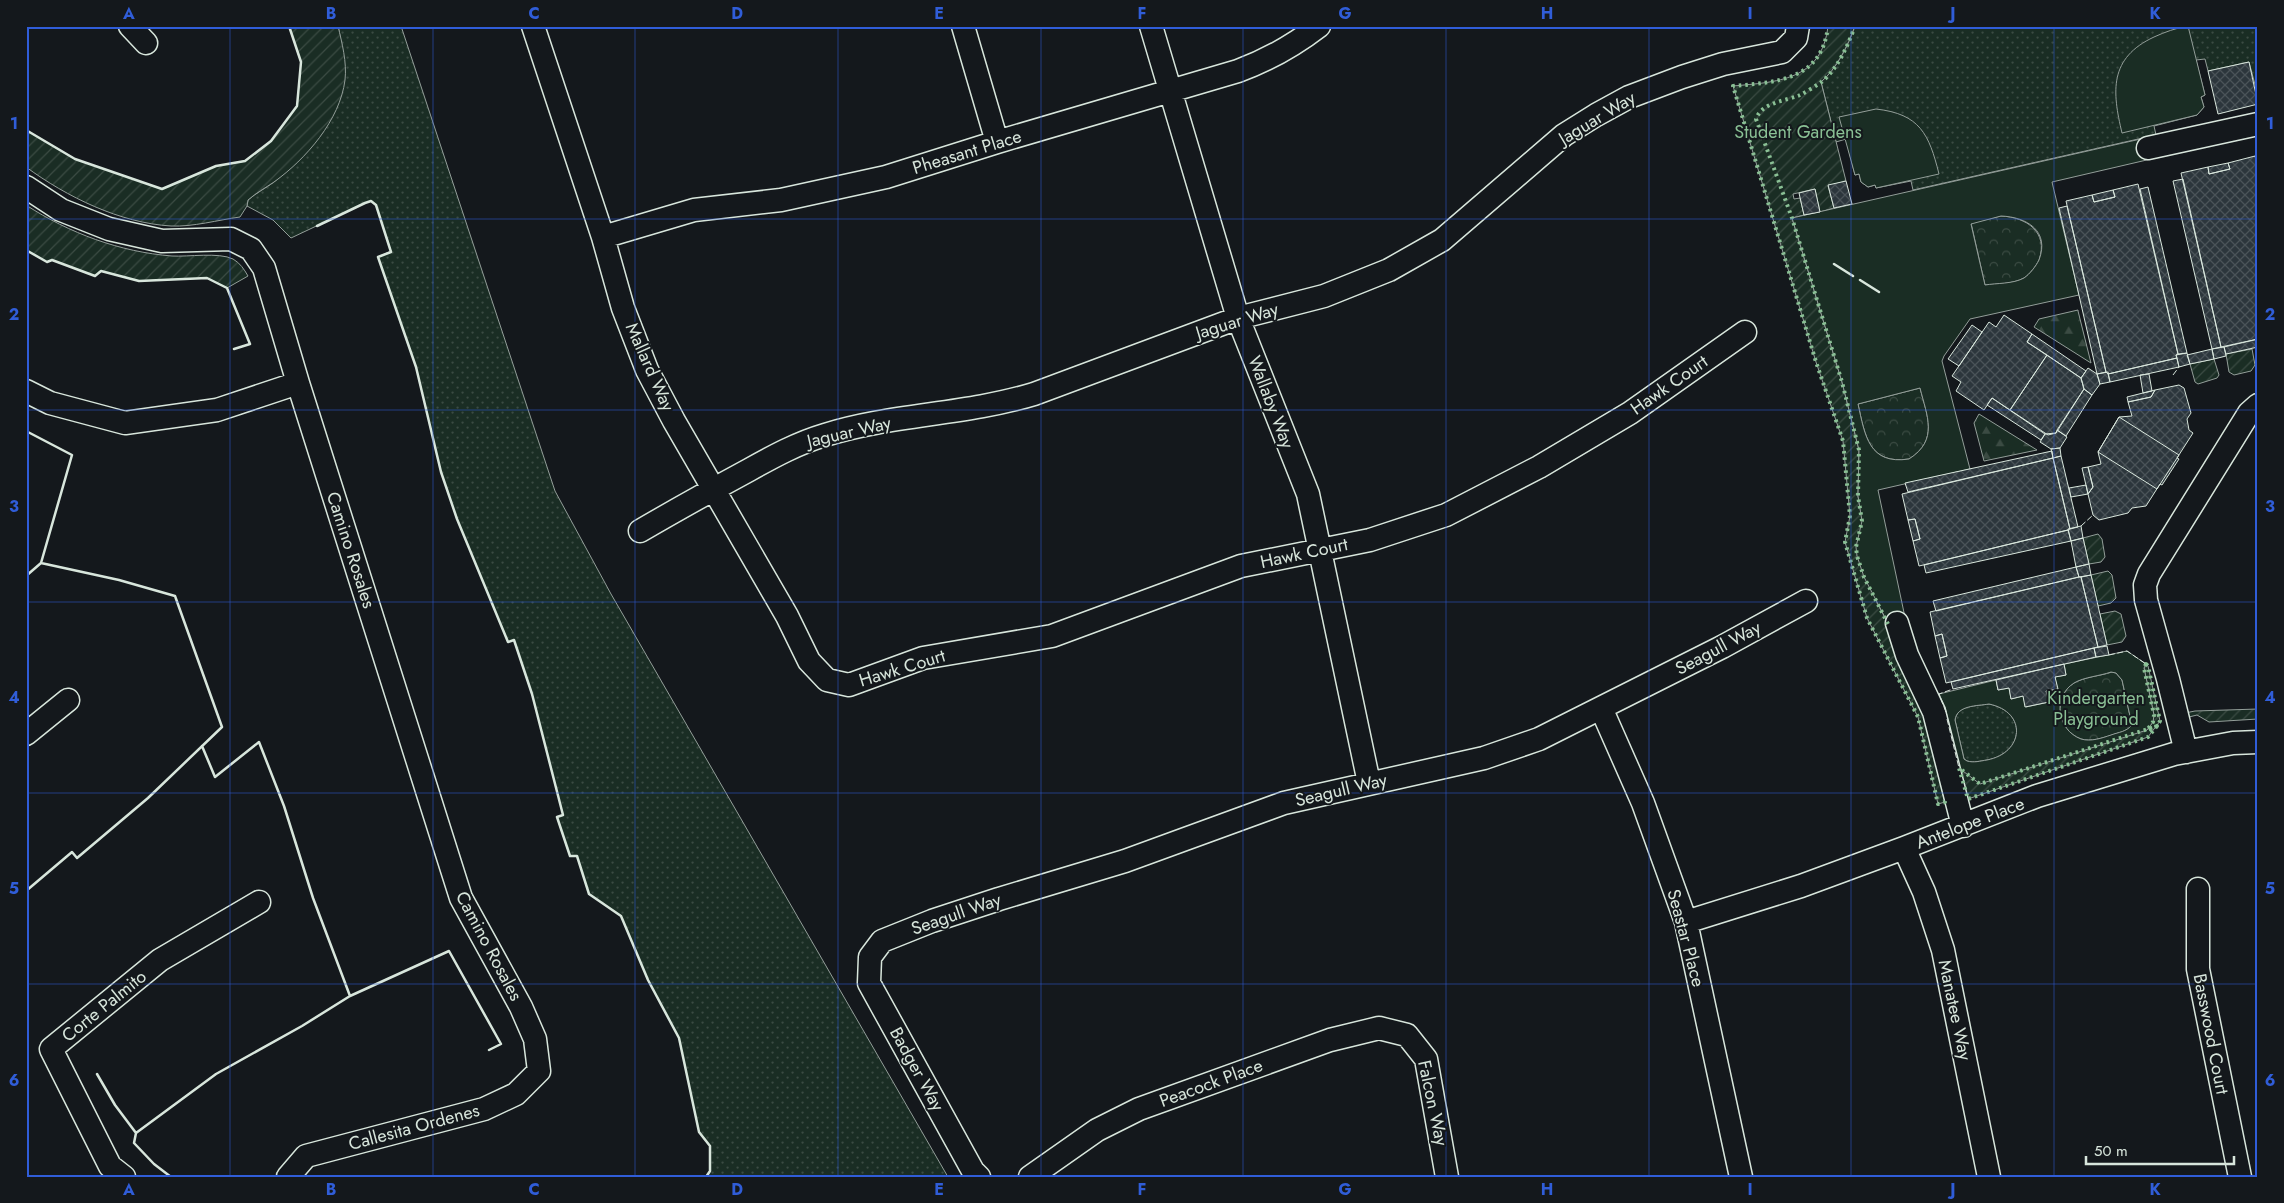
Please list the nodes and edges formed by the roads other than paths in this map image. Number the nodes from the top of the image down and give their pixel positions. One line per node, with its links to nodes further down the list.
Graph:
1 (130, 26): 7 (street)
2 (533, 26): 13 (street, Mallard Way)
3 (963, 26): 10 (street)
4 (1151, 26): 8 (street, Wallaby Way)
5 (1319, 26): 8 (street, Pheasant Place)
6 (1797, 32): 14 (street, Jaguar Way)
7 (146, 43)
8 (1171, 92): 10 (street, Pheasant Place); 14 (street, Wallaby Way)
9 (2258, 124): 11 (street)
10 (997, 142): 13 (street, Pheasant Place)
11 (2148, 148)
12 (26, 187): 16 (street, Camino Rosales)
13 (603, 237): 19 (street, Mallard Way)
14 (1238, 318): 19 (street, Jaguar Way); 21 (street, Wallaby Way)
15 (1745, 332): 21 (street, Hawk Court)
16 (298, 382): 17 (street); 38 (street, Camino Rosales)
17 (26, 391)
18 (2258, 405): 29 (street)
19 (714, 488): 20 (street, Jaguar Way); 24 (street, Mallard Way)
20 (640, 531)
21 (1320, 549): 24 (street, Hawk Court); 30 (street, Wallaby Way)
22 (1806, 601): 26 (street, Seagull Way)
23 (1897, 624): 31 (street)
24 (827, 680)
25 (68, 700): 27 (street)
26 (1602, 708): 30 (street, Seagull Way); 35 (street, Seastar Place)
27 (26, 734)
28 (2258, 742): 29 (street, Antelope Place)
29 (2186, 752): 31 (street, Antelope Place)
30 (1369, 783): 36 (street, Seagull Way)
31 (1963, 826): 32 (street, Antelope Place)
32 (1904, 848): 35 (street, Antelope Place); 45 (street, Manatee Way)
33 (2198, 889): 46 (street, Basswood Court)
34 (259, 902): 39 (street, Corte Palmito)
35 (1686, 922): 44 (street, Seastar Place)
36 (870, 957): 41 (street, Badger Way)
37 (1407, 1035): 42 (street, Peacock Place); 43 (street, Falcon Way)
38 (539, 1071): 40 (street, Callesita Ordenes)
39 (124, 1177)
40 (288, 1177)
41 (979, 1177)
42 (1030, 1177)
43 (1447, 1177)
44 (1741, 1177)
45 (1989, 1177)
46 (2240, 1177)

